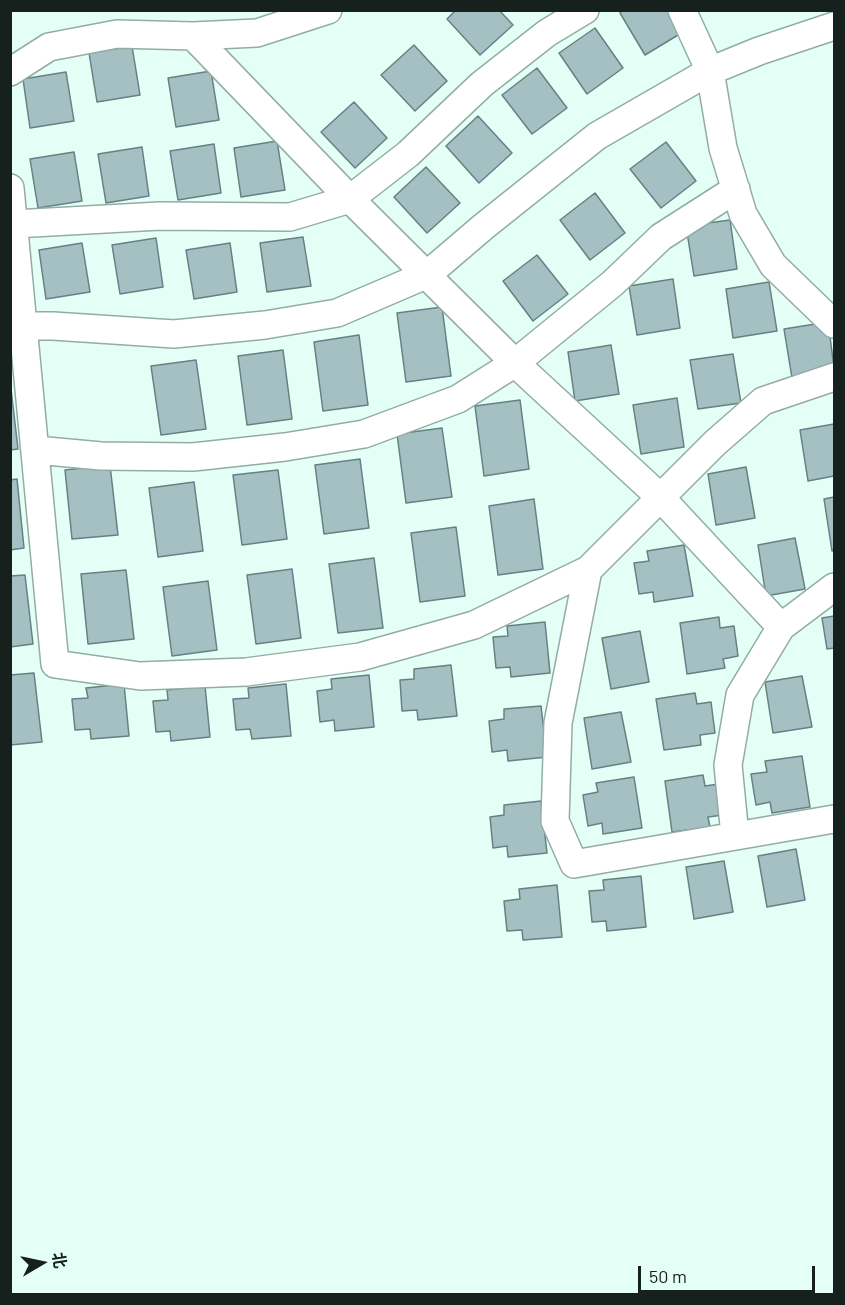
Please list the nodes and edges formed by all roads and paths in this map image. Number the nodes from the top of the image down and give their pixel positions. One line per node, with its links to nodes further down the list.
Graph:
1 (328, 10): 5 (street)
2 (585, 10): 10 (street)
3 (682, 10): 6 (street)
4 (834, 26): 6 (street)
5 (193, 36): 7 (street); 10 (street)
6 (710, 71): 9 (street); 12 (street)
7 (10, 72)
8 (10, 188): 11 (street)
9 (736, 189): 13 (street); 15 (street)
10 (350, 199): 11 (street); 12 (street)
11 (14, 224): 14 (street)
12 (428, 274): 14 (street); 15 (street)
13 (834, 324)
14 (24, 326): 17 (street)
15 (515, 363): 17 (street); 18 (street)
16 (834, 377): 18 (street)
17 (36, 450): 19 (street)
18 (661, 498): 19 (street); 21 (street)
19 (588, 570): 23 (street)
20 (834, 587): 21 (street)
21 (781, 627): 23 (street)
22 (834, 819): 23 (street)
23 (735, 836)

